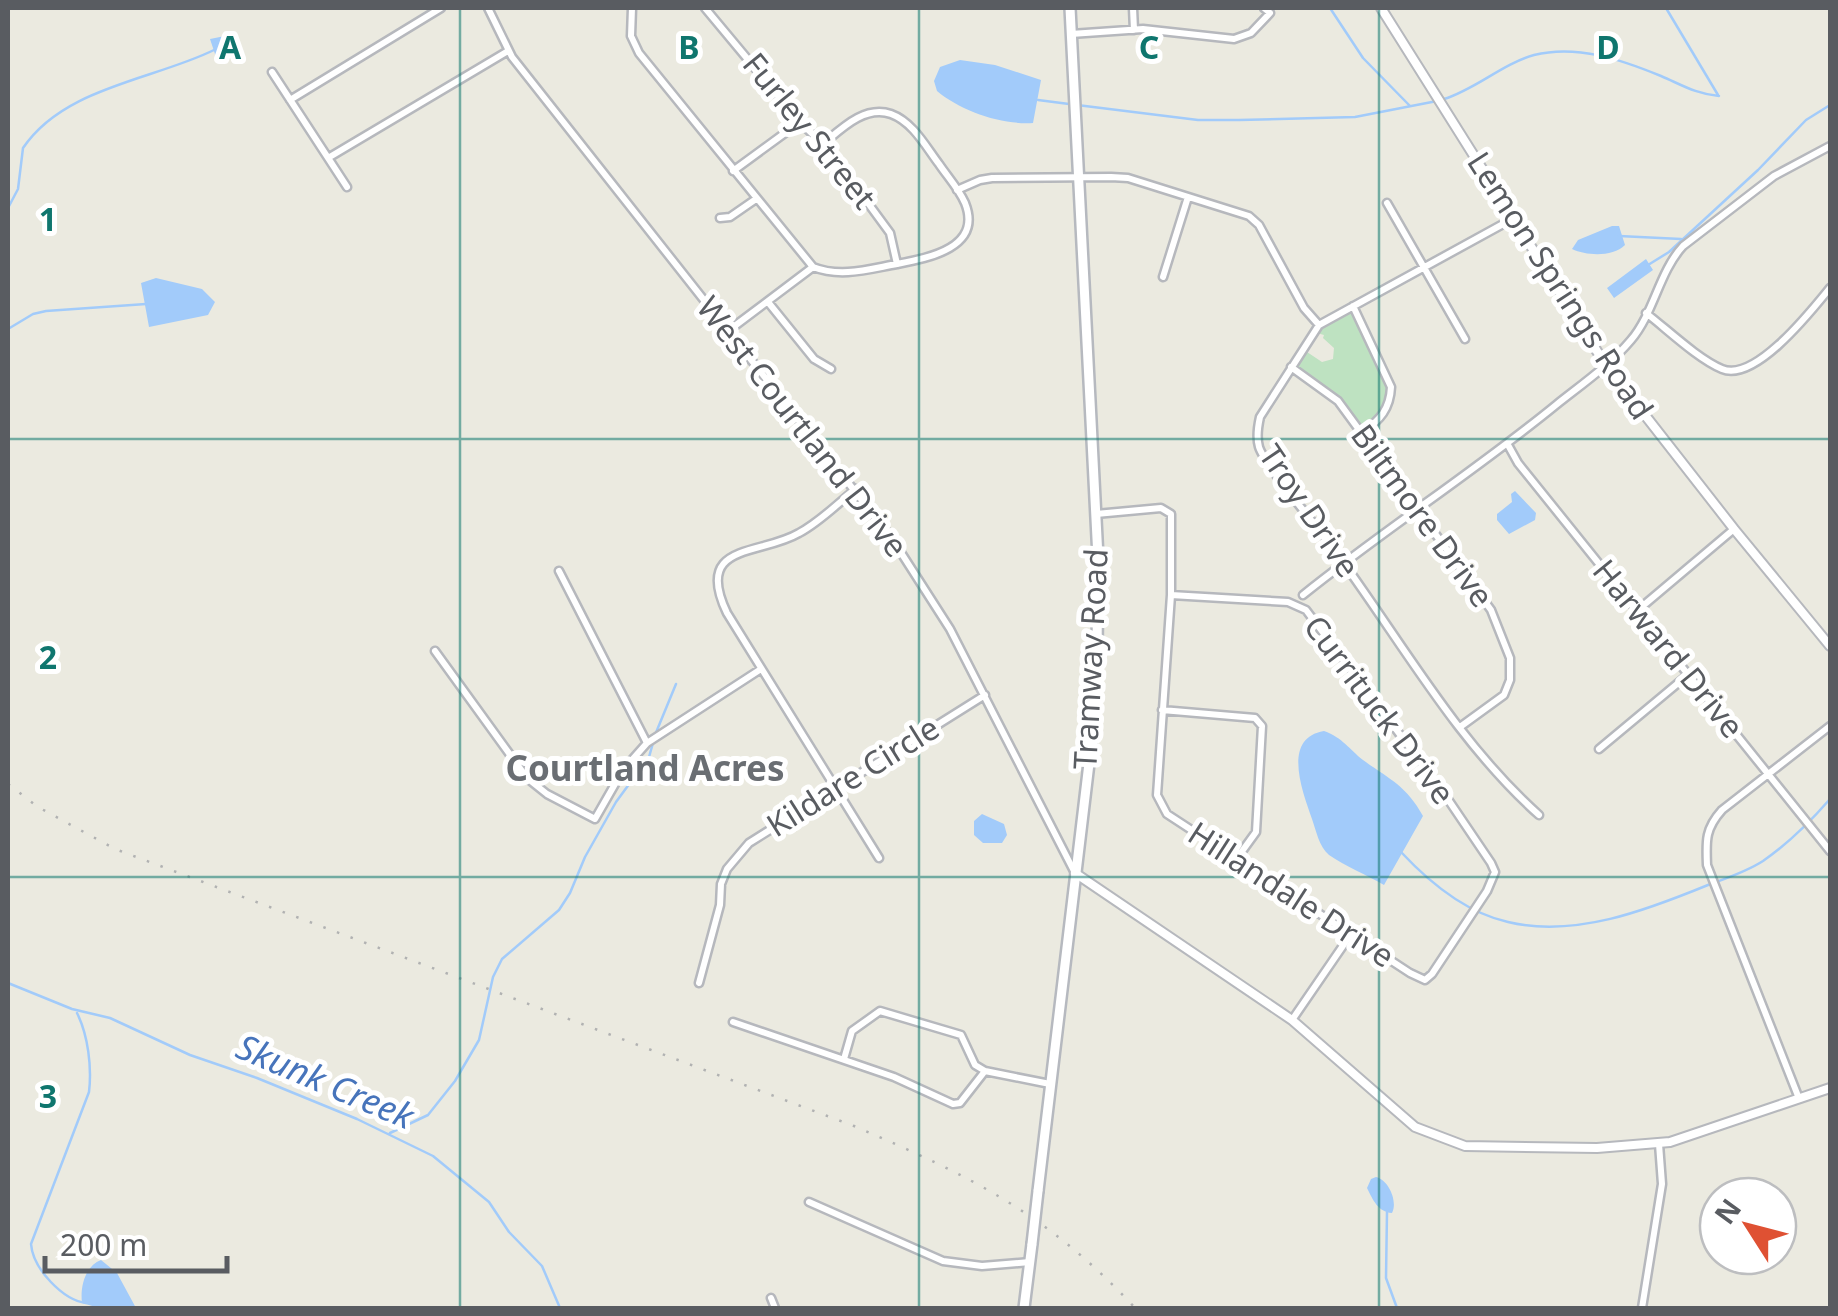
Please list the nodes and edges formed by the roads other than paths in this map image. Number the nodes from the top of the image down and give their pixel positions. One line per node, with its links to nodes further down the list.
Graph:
1 (441, 8): 13 (street)
2 (488, 8): 11 (street, West Courtland Drive)
3 (632, 8): 18 (street)
4 (705, 8): 14 (street, Furley Street)
5 (1070, 8): 10 (main road, Tramway Road)
6 (1134, 8): 9 (street)
7 (1264, 8): 9 (street)
8 (1380, 8): 26 (street, Lemon Springs Road)
9 (1134, 30): 10 (street)
10 (1071, 34): 19 (main road, Tramway Road)
11 (508, 51): 17 (street); 36 (street, West Courtland Drive)
12 (272, 72): 13 (street)
13 (290, 100): 17 (street)
14 (800, 122): 15 (street, Furley Street); 18 (street)
15 (824, 144): 21 (street); 27 (street, Furley Street)
16 (1830, 146): 34 (street)
17 (328, 158): 20 (street)
18 (734, 171): 23 (street)
19 (1078, 178): 21 (street); 22 (street); 45 (main road, Tramway Road)
20 (347, 187)
21 (957, 190): 27 (street)
22 (1188, 197): 30 (street); 35 (street)
23 (756, 199): 25 (street); 28 (street)
24 (1388, 203): 29 (street)
25 (720, 218)
26 (1514, 218): 29 (street); 38 (street, Lemon Springs Road)
27 (897, 264): 28 (street)
28 (813, 268): 32 (street)
29 (1425, 268): 33 (street); 37 (street)
30 (1163, 278)
31 (1830, 288): 34 (street)
32 (768, 302): 36 (street); 40 (street)
33 (1353, 306): 35 (street); 41 (street)
34 (1646, 313): 38 (street)
35 (1318, 324): 39 (street, Troy Drive)
36 (728, 331): 43 (street, West Courtland Drive)
37 (1465, 339)
38 (1605, 364): 42 (street); 46 (street, Lemon Springs Road)
39 (1291, 367): 41 (street, Biltmore Drive); 47 (street, Troy Drive)
40 (831, 369)
41 (1363, 432): 44 (street, Biltmore Drive)
42 (1508, 444): 44 (street); 51 (street, Harward Drive)
43 (856, 489): 54 (street); 56 (street, West Courtland Drive)
44 (1419, 507): 47 (street); 58 (street, Biltmore Drive)
45 (1096, 514): 49 (street, Hillandale Drive); 69 (main road, Tramway Road)
46 (1734, 529): 51 (street); 52 (street, Lemon Springs Road)
47 (1343, 562): 50 (street); 58 (street, Troy Drive)
48 (559, 572): 60 (street)
49 (1171, 595): 57 (street, Hillandale Drive); 68 (street, Currituck Drive)
50 (1303, 595)
51 (1638, 610): 55 (street, Harward Drive)
52 (1830, 646)
53 (435, 652): 60 (street)
54 (761, 668): 60 (street); 63 (street)
55 (1688, 674): 61 (street); 62 (street, Harward Drive)
56 (984, 695): 63 (street, Kildare Circle); 69 (street, West Courtland Drive)
57 (1162, 710): 67 (street, Hillandale Drive); 67 (street)
58 (1460, 726): 64 (street, Troy Drive)
59 (1830, 726): 62 (street)
60 (647, 744)
61 (1599, 749)
62 (1769, 774): 65 (street, Harward Drive); 78 (street)
63 (836, 788): 66 (street); 71 (street, Kildare Circle)
64 (1539, 815)
65 (1830, 851)
66 (879, 858)
67 (1236, 860): 70 (street, Hillandale Drive)
68 (1495, 872): 70 (street, Hillandale Drive)
69 (1075, 873): 72 (street); 76 (main road, Tramway Road)
70 (1351, 934): 72 (street)
71 (699, 983)
72 (1292, 1020): 79 (street)
73 (732, 1022): 74 (street)
74 (844, 1059): 75 (street); 75 (street)
75 (985, 1071): 76 (street)
76 (1050, 1084): 81 (main road, Tramway Road, bridge)
77 (1830, 1088): 78 (street)
78 (1798, 1096): 79 (street)
79 (1658, 1144): 85 (street)
80 (809, 1202): 81 (street)
81 (1030, 1262): 84 (main road, Tramway Road)
82 (771, 1298): 83 (street)
83 (775, 1308)
84 (1024, 1308)
85 (1642, 1308)

